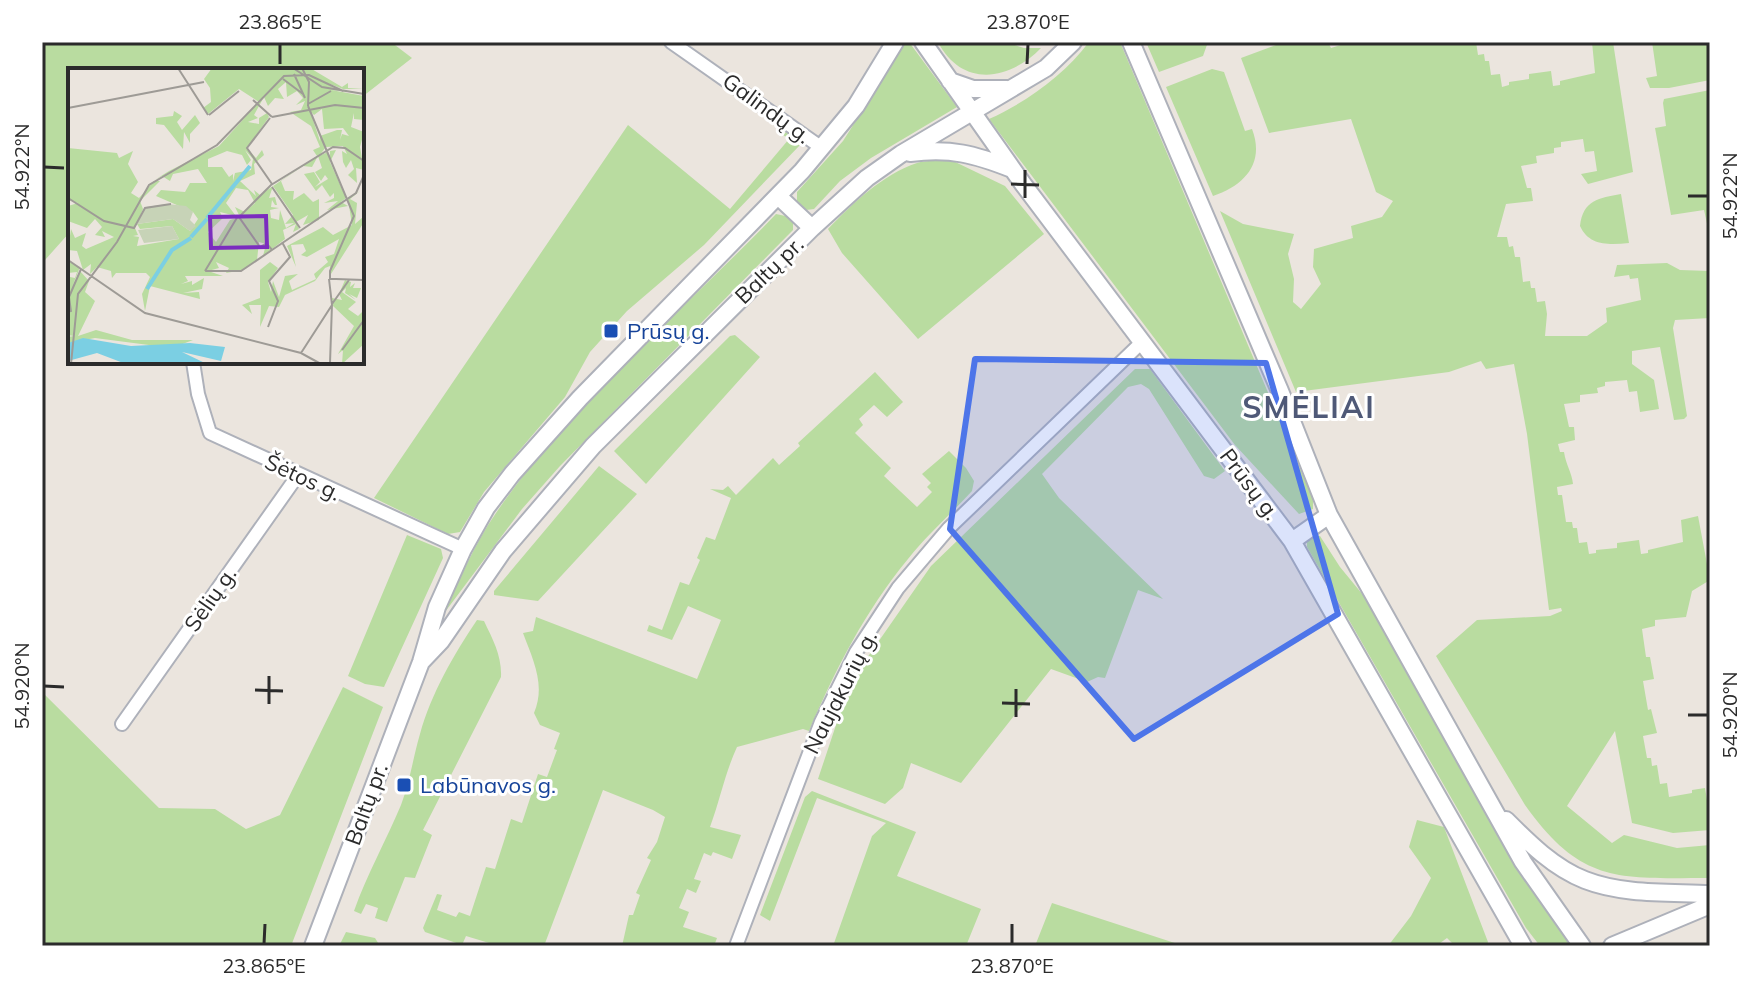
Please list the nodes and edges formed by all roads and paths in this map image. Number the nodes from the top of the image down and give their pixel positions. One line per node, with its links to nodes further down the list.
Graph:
1 (671, 42): 9 (street, Galindų g.)
2 (895, 42): 9 (main road, Baltų pr.)
3 (923, 42): 6 (main road, Prūsų g.)
4 (1073, 42): 7 (main road, Baltų pr.)
5 (1131, 42): 17 (main road)
6 (950, 81): 7 (main road); 8 (main road, Prūsų g.)
7 (1013, 88): 8 (main road, Baltų pr.)
8 (973, 113): 10 (main road, Baltų pr.); 11 (main road, Prūsų g.)
9 (822, 148): 12 (main road, Baltų pr.)
10 (901, 154): 11 (main road); 13 (main road, Baltų pr.)
11 (1013, 169): 14 (main road, Prūsų g.)
12 (778, 196): 13 (main road); 19 (main road, Baltų pr.)
13 (812, 228): 20 (main road, Baltų pr.)
14 (1142, 342): 18 (main road, Prūsų g.); 26 (street, Naujakurių g.)
15 (193, 364): 16 (street, Šėtos g.)
16 (298, 475): 19 (street, Šėtos g.); 21 (street, Sėlių g.)
17 (1329, 515): 18 (main road, Prūsų g.); 22 (main road)
18 (1292, 541): 27 (main road, Prūsų g.)
19 (463, 549): 20 (main road, Baltų pr.)
20 (421, 662): 25 (main road, Baltų pr.)
21 (122, 724)
22 (1496, 811): 23 (main road); 28 (main road)
23 (1710, 894)
24 (1710, 905): 29 (main road)
25 (313, 946)
26 (736, 946)
27 (1523, 946)
28 (1582, 946)
29 (1612, 946)

